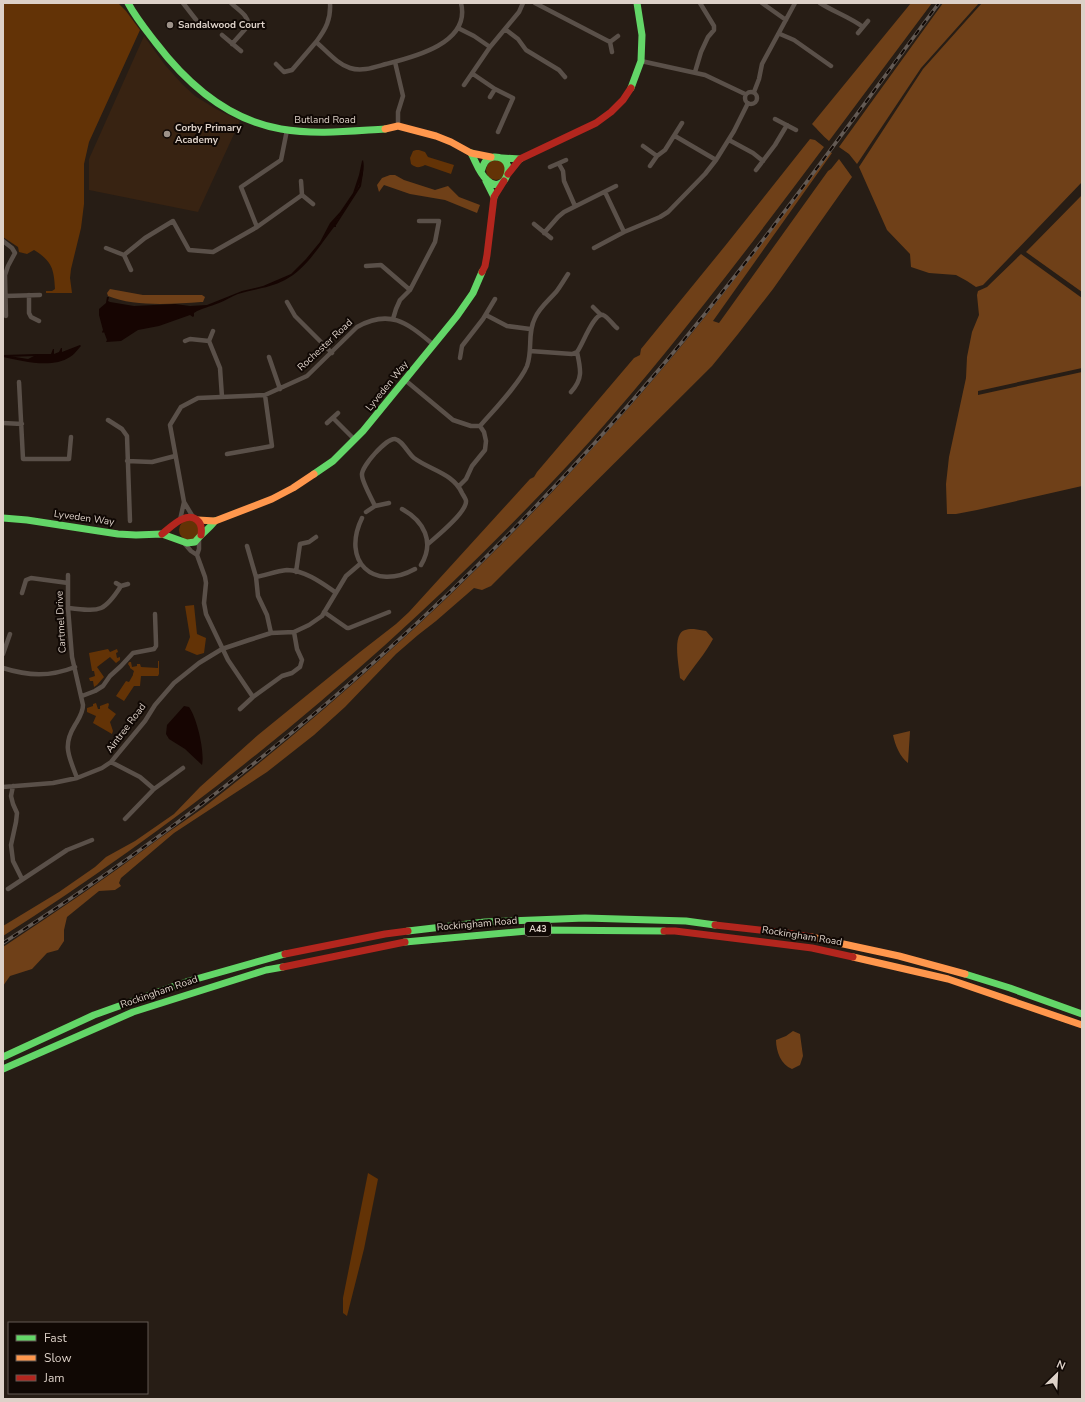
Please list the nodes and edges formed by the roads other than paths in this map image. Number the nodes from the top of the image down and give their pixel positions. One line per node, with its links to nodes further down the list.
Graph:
1 (128, 3): 46 (main road, Butland Road)
2 (182, 3): 14 (street)
3 (230, 3): 25 (street)
4 (330, 3): 23 (street)
5 (461, 3): 17 (street)
6 (523, 3): 18 (street)
7 (535, 3): 24 (street)
8 (637, 3): 29 (main road)
9 (700, 3): 33 (street)
10 (762, 3): 13 (street)
11 (795, 3): 13 (street)
12 (821, 3): 16 (street)
13 (786, 20): 20 (street)
14 (197, 21)
15 (868, 21): 16 (street)
16 (863, 27): 19 (street)
17 (458, 28): 26 (street); 30 (street)
18 (505, 29): 26 (street); 35 (street)
19 (858, 33)
20 (780, 34): 32 (street); 38 (street)
21 (222, 35): 25 (street)
22 (618, 36): 24 (street)
23 (316, 42): 30 (street); 31 (street)
24 (610, 42): 28 (street)
25 (232, 44): 27 (street)
26 (490, 47): 34 (street)
27 (241, 51)
28 (612, 52)
29 (641, 61): 33 (street); 56 (main road)
30 (395, 62): 45 (street)
31 (276, 64)
32 (831, 66)
33 (695, 72): 39 (street)
34 (473, 74): 36 (street); 37 (street)
35 (565, 76)
36 (464, 86)
37 (495, 89): 40 (street); 48 (street)
38 (754, 92): 39 (street); 41 (street)
39 (745, 94): 41 (street)
40 (490, 97)
41 (748, 104): 50 (street)
42 (776, 119): 44 (street)
43 (682, 123): 49 (street)
44 (787, 125): 47 (street); 59 (street)
45 (398, 126): 46 (main road, Butland Road); 52 (main road, Butland Road)
46 (287, 130): 77 (street)
47 (796, 130)
48 (498, 132)
49 (675, 136): 53 (street); 58 (street)
50 (729, 140): 58 (street); 59 (street)
51 (643, 146): 53 (street)
52 (471, 153): 54 (main road, Butland Road); 64 (main road)
53 (657, 156): 61 (street)
54 (491, 157): 55 (main road); 64 (main road)
55 (502, 158): 56 (main road); 65 (main road)
56 (520, 159): 65 (main road)
57 (566, 160): 60 (street)
58 (716, 160): 78 (street)
59 (763, 161): 63 (street)
60 (559, 164): 62 (street); 74 (street)
61 (650, 166)
62 (550, 167)
63 (756, 170)
64 (482, 172): 67 (main road)
65 (508, 174): 68 (main road)
66 (301, 181): 71 (street)
67 (486, 181): 68 (main road); 72 (main road)
68 (504, 181): 72 (main road, Lyveden Way)
69 (616, 186): 70 (street)
70 (605, 192): 74 (street); 78 (street)
71 (302, 195): 73 (street); 77 (street)
72 (494, 198): 105 (main road, Lyveden Way)
73 (313, 204)
74 (575, 206): 79 (street)
75 (419, 221): 88 (street)
76 (534, 224): 79 (street)
77 (257, 227): 84 (street)
78 (624, 232): 83 (street)
79 (544, 233): 80 (street)
80 (551, 238)
81 (3, 241): 91 (street)
82 (106, 248): 84 (street)
83 (594, 248)
84 (124, 255): 86 (street)
85 (366, 266): 88 (street)
86 (131, 270)
87 (568, 274): 101 (street)
88 (410, 290): 98 (street)
89 (29, 295): 90 (street); 91 (street); 99 (street)
90 (40, 295)
91 (5, 296): 97 (street)
92 (495, 299): 95 (street)
93 (287, 302): 108 (street)
94 (593, 307): 96 (street)
95 (486, 315): 101 (street); 110 (street)
96 (601, 315): 100 (street); 107 (street)
97 (6, 316)
98 (393, 319): 105 (street, Rochester Road); 108 (street, Rochester Road)
99 (38, 321)
100 (617, 328)
101 (530, 329): 106 (street)
102 (213, 331): 104 (street)
103 (185, 341): 104 (street)
104 (209, 341): 116 (street)
105 (434, 345): 111 (main road, Lyveden Way)
106 (530, 351): 107 (street); 123 (street)
107 (577, 352): 114 (street)
108 (332, 353): 113 (street, Rochester Road)
109 (269, 358): 113 (street)
110 (460, 358)
111 (405, 380): 123 (street); 125 (main road, Lyveden Way)
112 (19, 382): 122 (street)
113 (280, 389): 115 (street, Rochester Road)
114 (571, 392)
115 (265, 395): 116 (street, Rochester Road); 126 (street)
116 (222, 397): 127 (street, Rochester Road)
117 (338, 413): 118 (street)
118 (333, 418): 121 (street); 125 (street)
119 (108, 420): 128 (street)
120 (3, 423): 122 (street)
121 (327, 423)
122 (22, 424): 124 (street)
123 (480, 426): 129 (street)
124 (71, 437)
125 (354, 440): 139 (main road, Lyveden Way)
126 (227, 454)
127 (175, 456): 128 (street); 130 (street, Rochester Road)
128 (127, 461): 138 (street)
129 (459, 486): 132 (street); 145 (street)
130 (184, 502): 137 (street, Rochester Road); 140 (street, Rochester Road)
131 (389, 503): 132 (street)
132 (375, 506): 134 (street)
133 (402, 508): 145 (street)
134 (366, 512)
135 (3, 518): 141 (main road, Lyveden Way)
136 (362, 518): 148 (street)
137 (196, 519): 139 (main road, Lyveden Way); 140 (main road, Lyveden Way); 142 (main road)
138 (130, 521)
139 (215, 521): 142 (main road, Lyveden Way)
140 (178, 522): 141 (main road, Lyveden Way); 144 (main road)
141 (162, 534): 144 (main road, Lyveden Way)
142 (200, 537): 144 (main road); 147 (street)
143 (316, 538): 151 (street)
144 (181, 541): 147 (street)
145 (428, 544): 149 (street)
146 (247, 546): 153 (street)
147 (197, 555): 165 (street)
148 (360, 564): 150 (street); 156 (street)
149 (421, 565)
150 (415, 569)
151 (296, 572): 153 (street); 156 (street)
152 (68, 575): 154 (street, Cartmel Drive)
153 (256, 577): 163 (street)
154 (68, 583): 157 (street); 158 (street, Cartmel Drive)
155 (128, 584): 158 (street)
156 (335, 592): 159 (street)
157 (22, 593)
158 (68, 608): 167 (street, Cartmel Drive)
159 (324, 612): 160 (street); 162 (street)
160 (389, 612)
161 (155, 614): 169 (street)
162 (294, 632): 163 (street, Aintree Road); 170 (street)
163 (271, 633): 165 (street, Aintree Road)
164 (10, 634): 166 (street)
165 (222, 649): 170 (street); 172 (street, Aintree Road)
166 (3, 654)
167 (75, 667): 168 (street); 169 (street, Cartmel Drive)
168 (3, 668)
169 (82, 696): 174 (street, Cartmel Drive)
170 (253, 697): 171 (street)
171 (240, 709)
172 (111, 762): 174 (street, Aintree Road); 177 (street)
173 (183, 768): 177 (street)
174 (77, 778): 175 (street, Aintree Road)
175 (14, 786): 176 (street, Aintree Road); 180 (street)
176 (3, 787)
177 (154, 788): 178 (street)
178 (125, 819)
179 (92, 840): 180 (street)
180 (22, 879): 181 (street)
181 (8, 889)
182 (1082, 1014): 184 (main road, Rockingham Road / A43)
183 (1082, 1025): 185 (main road, Rockingham Road / A43)
184 (3, 1057)
185 (3, 1069)

